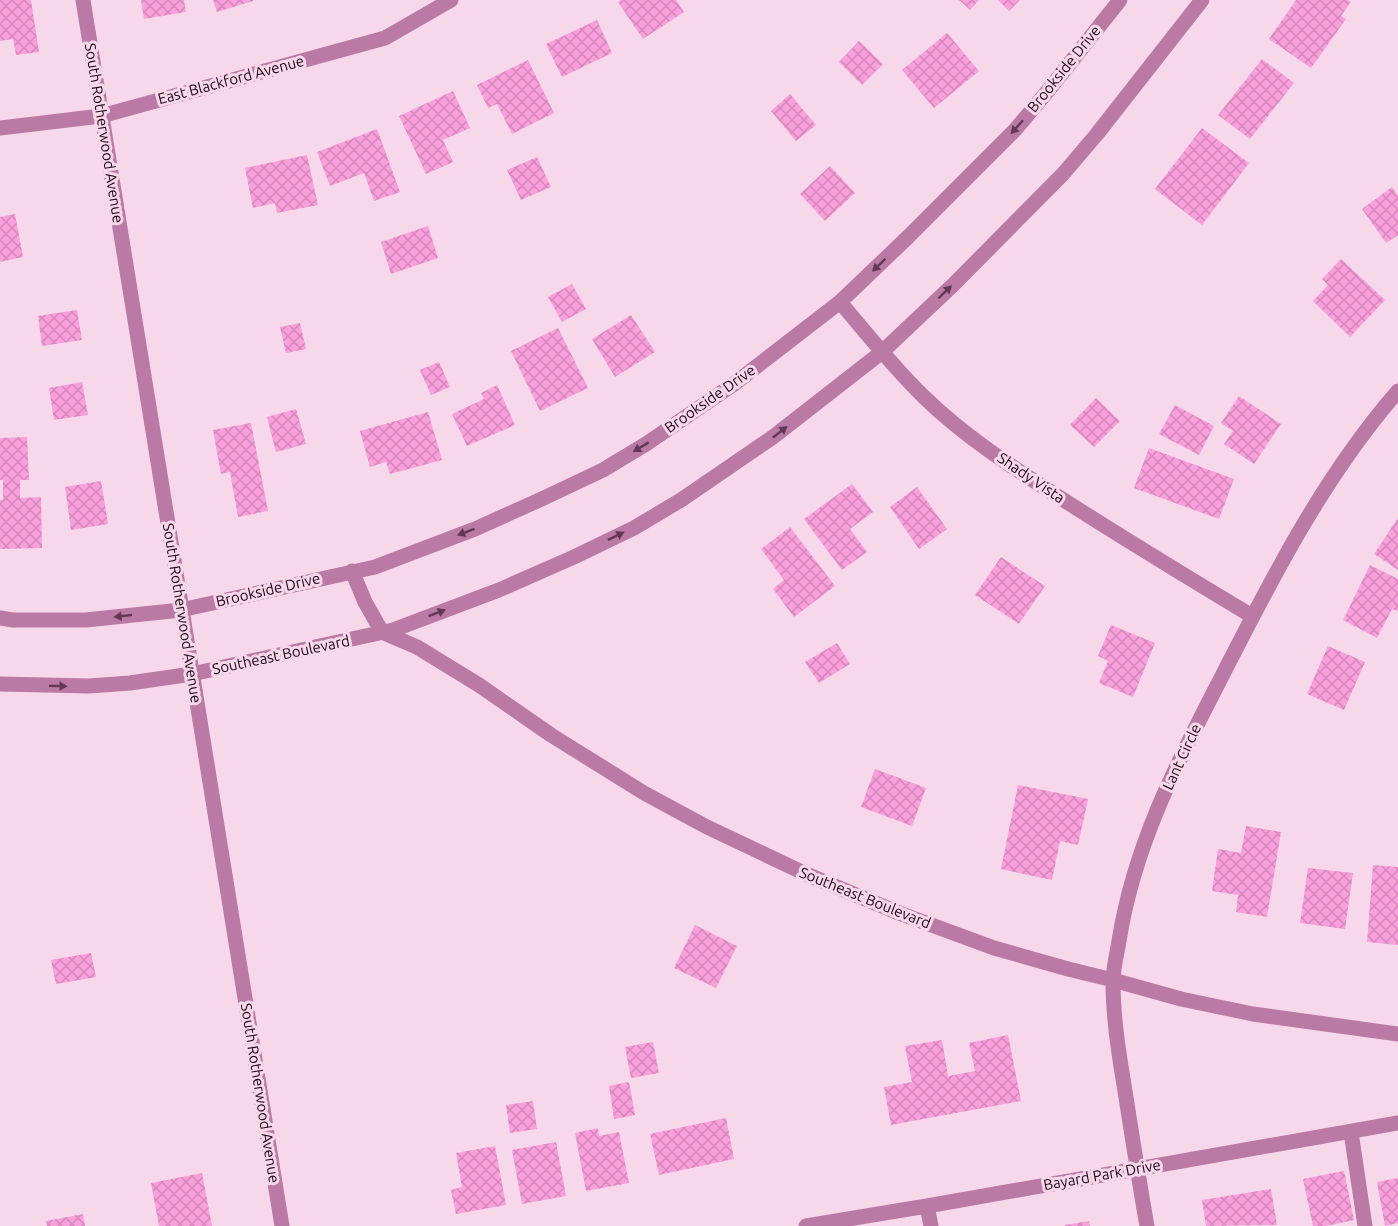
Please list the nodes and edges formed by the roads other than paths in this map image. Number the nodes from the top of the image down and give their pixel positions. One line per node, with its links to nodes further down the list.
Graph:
1 (83, 0): 5 (street, South Rotherwood Avenue)
2 (451, 0): 5 (street, East Blackford Avenue)
3 (1120, 0): 7 (street, Brookside Drive, one-way to 7)
4 (1202, 0): 8 (street, one-way to 4)
5 (101, 116): 6 (street, East Blackford Avenue); 11 (street, South Rotherwood Avenue)
6 (0, 128)
7 (840, 302): 8 (street, Shady Vista); 10 (street, Brookside Drive, one-way to 10)
8 (882, 352): 12 (street, Shady Vista); 14 (street, one-way to 8)
9 (1398, 391): 12 (street, Lant Circle)
10 (352, 572): 11 (street, Brookside Drive); 14 (street)
11 (181, 610): 13 (street, one-way to 13); 15 (street, South Rotherwood Avenue)
12 (1252, 616): 17 (street, Lant Circle)
13 (0, 618)
14 (382, 632): 15 (street, Southeast Boulevard); 17 (street, Southeast Boulevard)
15 (192, 674): 16 (street, Southeast Boulevard, one-way to 15); 23 (street, South Rotherwood Avenue)
16 (0, 684)
17 (1113, 980): 18 (street, Southeast Boulevard); 21 (street, Lant Circle)
18 (1398, 1034)
19 (1398, 1123): 20 (street, Bayard Park Drive)
20 (1351, 1132): 21 (street, Bayard Park Drive); 27 (street)
21 (1137, 1169): 22 (street, Bayard Park Drive); 26 (street, Lant Circle)
22 (927, 1206): 24 (street, Bayard Park Drive); 25 (street)
23 (282, 1226)
24 (807, 1226)
25 (931, 1226)
26 (1147, 1226)
27 (1365, 1226)

